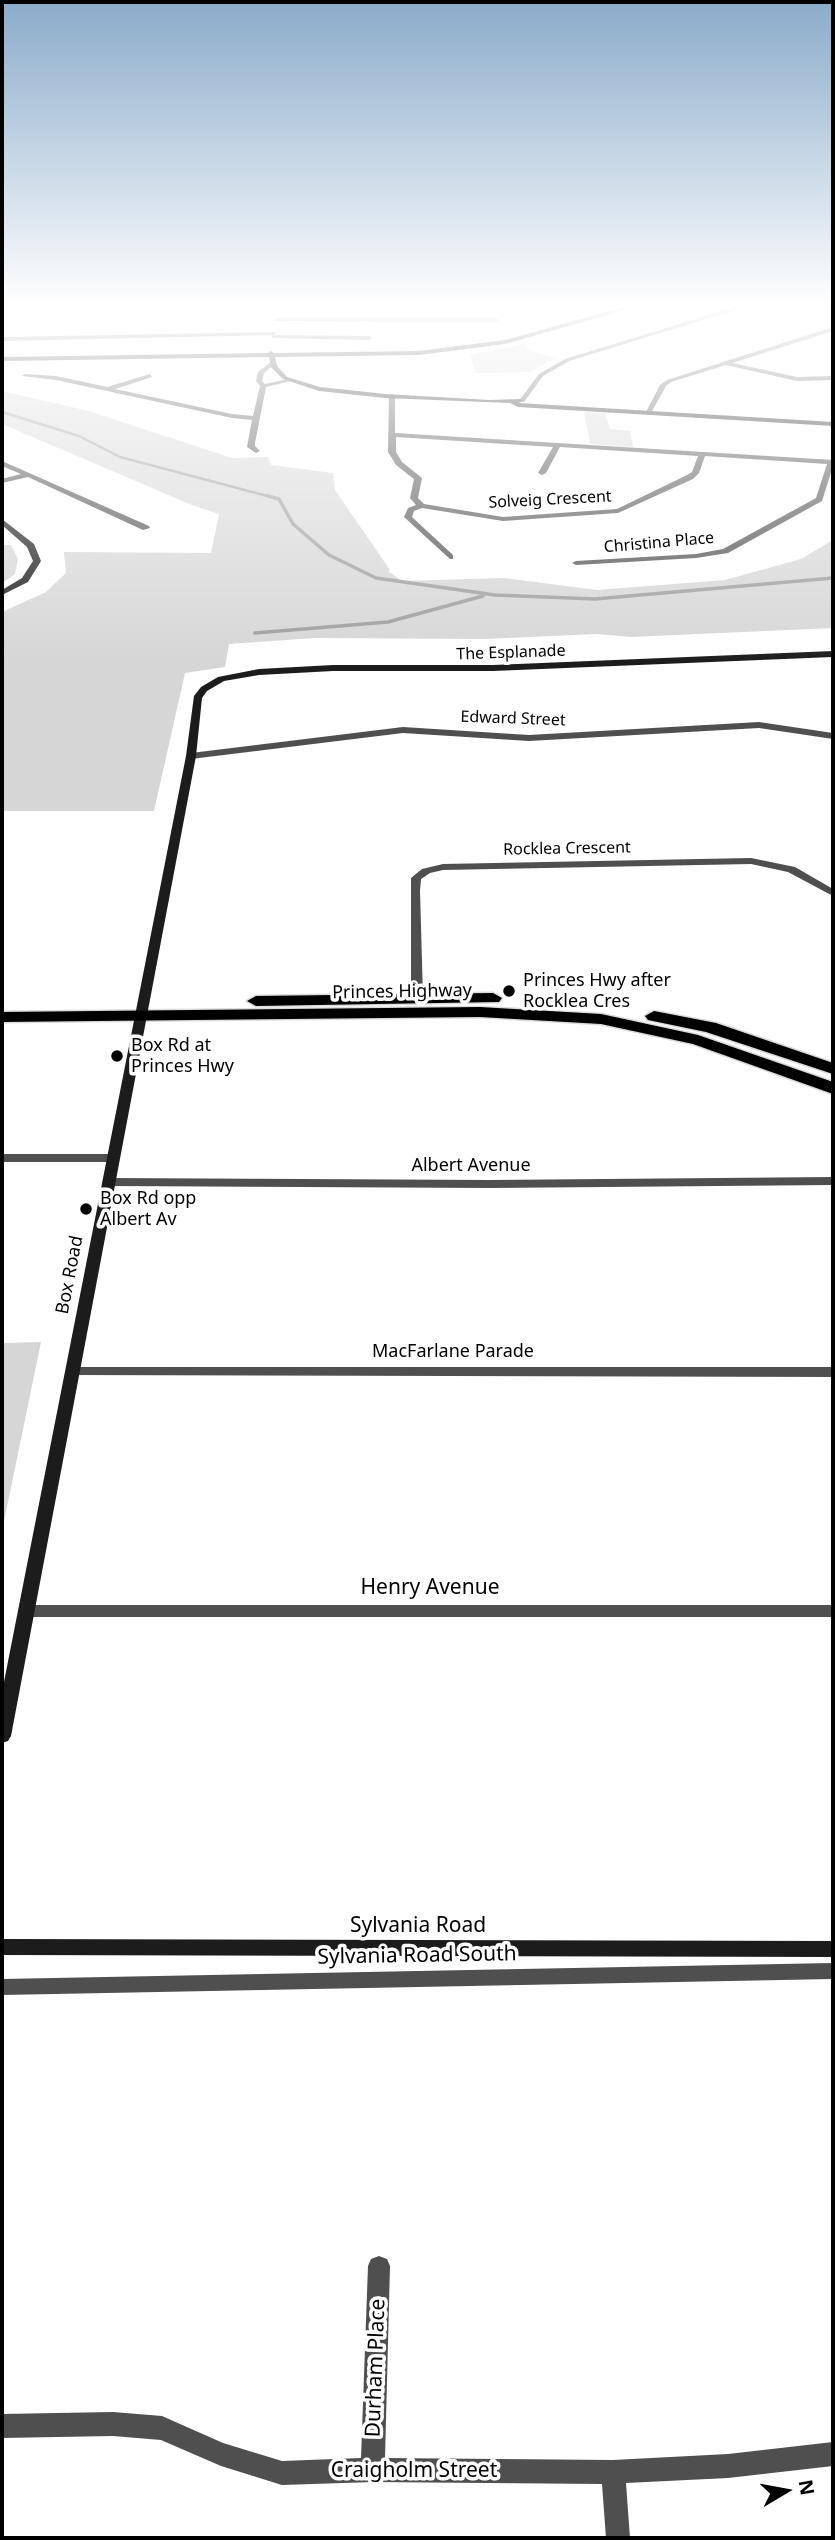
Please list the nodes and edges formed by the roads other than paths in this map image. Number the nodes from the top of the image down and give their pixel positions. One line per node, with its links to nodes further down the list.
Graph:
1 (255, 426): 5 (street)
2 (392, 426): 3 (street)
3 (392, 435): 4 (street); 12 (street)
4 (558, 445): 6 (street); 9 (street)
5 (256, 451)
6 (702, 455): 7 (street); 12 (street, Solveig Crescent)
7 (832, 462): 16 (street, Christina Place)
8 (2, 463): 10 (street)
9 (542, 473)
10 (28, 475): 11 (street); 14 (street)
11 (2, 481)
12 (422, 506): 15 (street)
13 (2, 521): 17 (street)
14 (146, 527)
15 (450, 557)
16 (576, 563)
17 (2, 593)
18 (833, 654): 19 (street, The Esplanade)
19 (197, 698): 21 (street, Box Road)
20 (833, 736): 21 (street, Edward Street)
21 (191, 757): 25 (street, Box Road)
22 (833, 893): 23 (street, Rocklea Crescent)
23 (417, 997): 25 (highway, Princes Highway); 27 (highway, Princes Highway)
24 (2, 1004): 25 (highway, Princes Highway)
25 (141, 1010): 26 (highway, Princes Highway); 28 (highway, Princes Highway); 30 (street, Box Road)
26 (2, 1017)
27 (833, 1069)
28 (833, 1088)
29 (2, 1158): 30 (street)
30 (113, 1158): 32 (street, Box Road)
31 (833, 1181): 32 (street, Albert Avenue)
32 (108, 1182): 33 (street, Box Road)
33 (72, 1372): 34 (street, MacFarlane Parade); 35 (street, Box Road)
34 (833, 1372)
35 (26, 1611): 36 (street, Henry Avenue); 37 (street, Box Road)
36 (833, 1611)
37 (2, 1736)
38 (2, 1947): 39 (street, Sylvania Road)
39 (833, 1950)
40 (833, 1971): 41 (street, Sylvania Road South)
41 (2, 1987)
42 (379, 2266): 45 (street, Durham Place)
43 (2, 2426): 45 (street, Craigholm Street)
44 (833, 2454): 46 (street, Craigholm Street)
45 (373, 2470): 46 (street, Craigholm Street)
46 (613, 2472): 47 (street)
47 (618, 2538)

